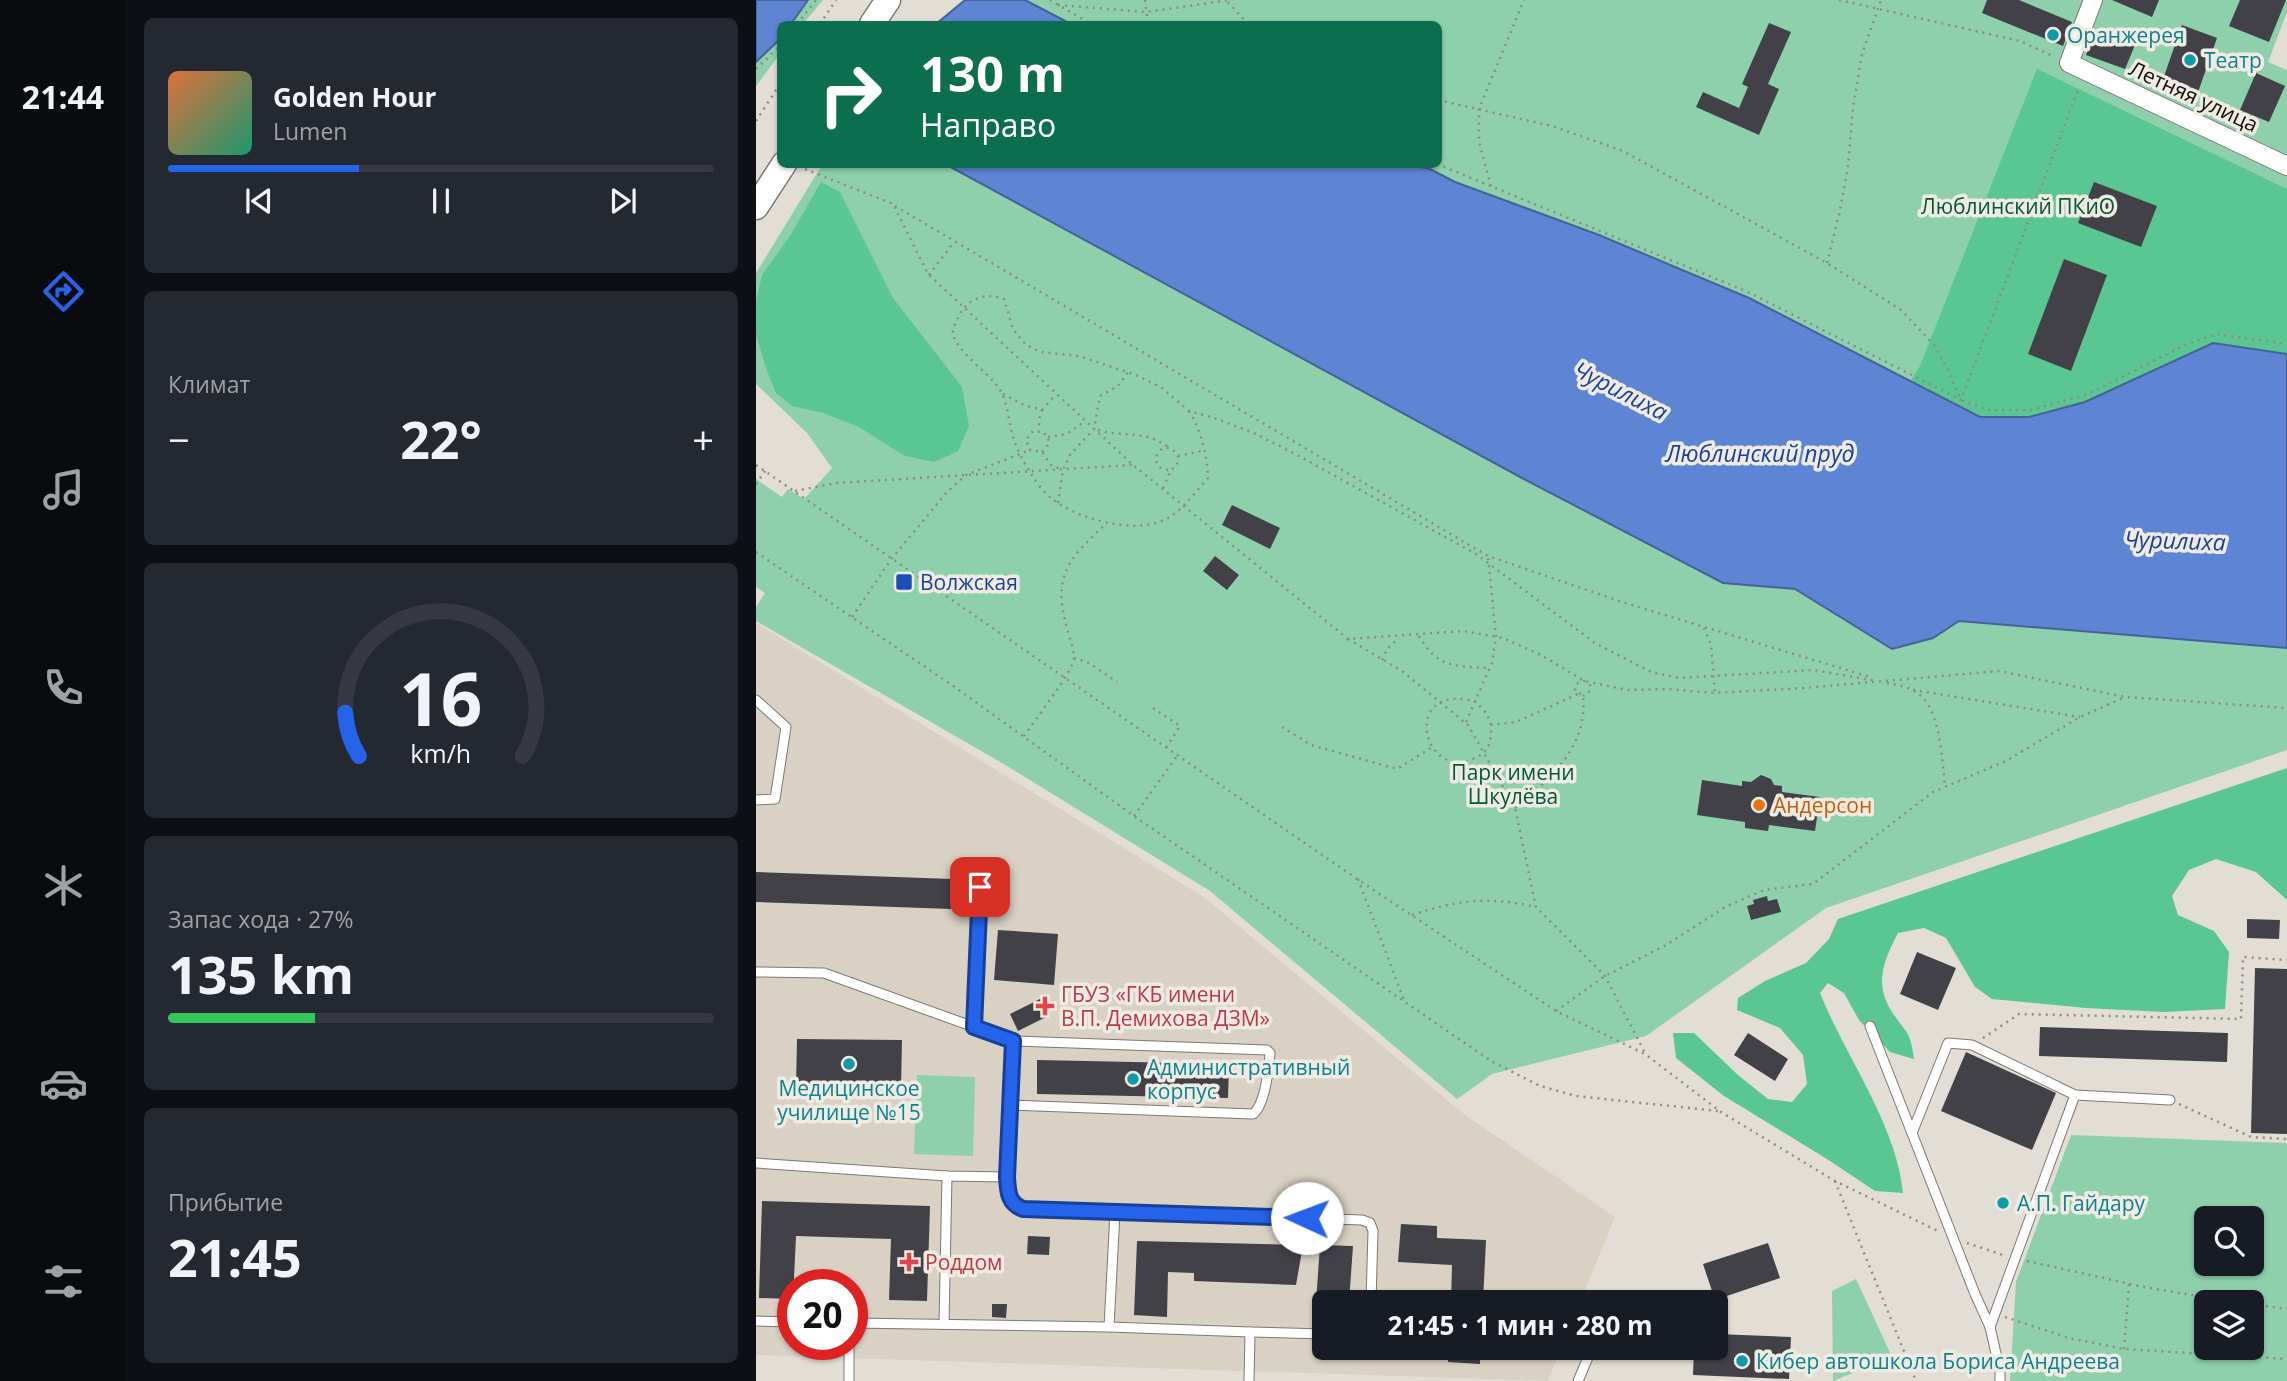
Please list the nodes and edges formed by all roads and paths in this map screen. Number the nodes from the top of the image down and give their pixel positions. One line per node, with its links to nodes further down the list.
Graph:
1 (816, 0): 14 (path)
2 (836, 0): 15 (path)
3 (888, 0): 16 (main road)
4 (1050, 0): 11 (path)
5 (1145, 0): 13 (path)
6 (1228, 0): 13 (path); 19 (path)
7 (1524, 0): 25 (path)
8 (1839, 0): 12 (path)
9 (1881, 0): 12 (path)
10 (2093, 0): 21 (street)
11 (1058, 5): 13 (path); 17 (path)
12 (1879, 7): 21 (path); 35 (path)
13 (1146, 12): 18 (path)
14 (799, 21)
15 (822, 21)
16 (874, 21)
17 (1086, 21)
18 (1148, 21)
19 (1246, 21)
20 (777, 49): 22 (path)
21 (2077, 67): 28 (street, Летняя улица); 42 (path)
22 (756, 69)
23 (777, 89): 26 (path)
24 (1442, 101): 25 (path)
25 (1479, 109): 31 (path); 35 (path)
26 (756, 121)
27 (1442, 166): 31 (path)
28 (2287, 166)
29 (794, 168): 33 (main road)
30 (798, 168): 32 (path)
31 (1491, 186): 42 (path)
32 (893, 204): 34 (path); 36 (path)
33 (756, 207)
34 (954, 242): 36 (path); 69 (path)
35 (1827, 263): 42 (path)
36 (929, 275): 37 (path)
37 (964, 308): 39 (path); 40 (path); 41 (path)
38 (2287, 344): 42 (path)
39 (1128, 372): 44 (path); 46 (path)
40 (1001, 393): 43 (path); 52 (path)
41 (1056, 394): 43 (path); 45 (path)
42 (1961, 400)
43 (1042, 410): 47 (path)
44 (1189, 411): 51 (path); 71 (path)
45 (1085, 421): 46 (path); 48 (path)
46 (1094, 429): 49 (path); 56 (path); 57 (path)
47 (1039, 430): 48 (path); 50 (path)
48 (1048, 438): 53 (path)
49 (1168, 447): 54 (path); 58 (path)
50 (1030, 450): 52 (path); 53 (path)
51 (1204, 450): 54 (path); 66 (path)
52 (1020, 453): 60 (path); 61 (path)
53 (1042, 453): 57 (path)
54 (1178, 456): 58 (path)
55 (756, 465): 59 (path)
56 (1133, 465): 57 (path); 63 (path)
57 (1063, 470): 60 (path); 65 (path)
58 (1171, 470): 63 (path)
59 (765, 471): 62 (path); 64 (path)
60 (1030, 471): 61 (path); 65 (path)
61 (966, 475): 64 (path); 70 (path)
62 (756, 484)
63 (1162, 489): 66 (path)
64 (794, 491): 70 (path)
65 (1058, 503): 67 (path)
66 (1183, 506): 67 (path); 77 (path)
67 (1108, 522): 78 (path)
68 (756, 552): 72 (path)
69 (1488, 556): 71 (path); 73 (path)
70 (891, 558): 72 (path); 82 (path)
71 (1489, 564): 76 (path); 81 (path)
72 (852, 617): 100 (path)
73 (1704, 627): 81 (path); 85 (path)
74 (1419, 636): 75 (path); 76 (path); 80 (path)
75 (1400, 637): 77 (path); 79 (path)
76 (1496, 637): 80 (path); 83 (path)
77 (1348, 639): 79 (path)
78 (1074, 658): 82 (path); 84 (path)
79 (1382, 660): 93 (path)
80 (1490, 668): 92 (path)
81 (1714, 676): 85 (path); 87 (path)
82 (1064, 677): 100 (path); 101 (path)
83 (1584, 681): 87 (path); 88 (path); 89 (path)
84 (1117, 682)
85 (1882, 682): 86 (path); 87 (path); 90 (path)
86 (1910, 689): 96 (path); 105 (path)
87 (1715, 693)
88 (1578, 694): 89 (path); 98 (path)
89 (1583, 696): 107 (path)
90 (2124, 697): 95 (path); 96 (path)
91 (756, 700): 106 (lane)
92 (1475, 701): 93 (path); 97 (path); 98 (path)
93 (1440, 702): 97 (path); 102 (path)
94 (1153, 708): 101 (path)
95 (2287, 708)
96 (2080, 717): 105 (path)
97 (1466, 723): 103 (path)
98 (1491, 724): 103 (path)
99 (1283, 727): 102 (path)
100 (1024, 736): 108 (path)
101 (1166, 748): 104 (path)
102 (1431, 748): 103 (path)
103 (1484, 753): 107 (path)
104 (1177, 756): 108 (path); 109 (path)
105 (1945, 786): 115 (path)
106 (756, 800)
107 (1515, 808): 111 (path)
108 (1134, 816): 116 (path)
109 (1357, 879): 112 (path); 116 (path)
110 (980, 887): 119 (lane)
111 (1536, 907): 112 (path); 115 (path)
112 (1412, 915): 117 (path)
113 (2287, 960): 121 (path)
114 (756, 972): 119 (lane)
115 (1605, 976): 117 (path); 122 (path)
116 (1405, 1003): 126 (path)
117 (1556, 1011): 122 (path)
118 (1870, 1026): 127 (lane)
119 (974, 1027): 120 (lane)
120 (1013, 1041): 125 (lane); 125 (lane)
121 (1972, 1045): 123 (lane); 127 (lane)
122 (1645, 1054): 126 (path)
123 (2075, 1095): 124 (lane); 135 (lane)
124 (2170, 1100): 128 (path)
125 (1010, 1105): 131 (lane)
126 (1721, 1112): 132 (path)
127 (1912, 1133): 134 (lane)
128 (2287, 1139)
129 (756, 1163): 130 (lane)
130 (947, 1176): 131 (lane); 145 (lane)
131 (1007, 1177): 133 (lane)
132 (1835, 1181): 134 (path); 157 (path)
133 (1115, 1212): 137 (lane); 146 (lane)
134 (1954, 1238): 135 (path); 147 (lane)
135 (2014, 1258): 136 (path); 141 (lane)
136 (2129, 1284): 138 (path); 150 (path)
137 (1371, 1290)
138 (2194, 1295)
139 (2264, 1305): 140 (path)
140 (2287, 1308)
141 (1995, 1314): 147 (lane); 150 (path)
142 (756, 1321): 143 (lane)
143 (777, 1322)
144 (868, 1322): 145 (lane)
145 (944, 1324): 146 (lane)
146 (1109, 1327): 148 (lane)
147 (1990, 1327): 158 (lane)
148 (1250, 1332): 149 (lane); 155 (lane)
149 (1312, 1334)
150 (2124, 1349): 151 (path)
151 (2287, 1359)
152 (849, 1360): 154 (lane)
153 (1587, 1360): 156 (lane)
154 (849, 1381)
155 (1249, 1381)
156 (1578, 1381)
157 (1916, 1381)
158 (2000, 1381)

